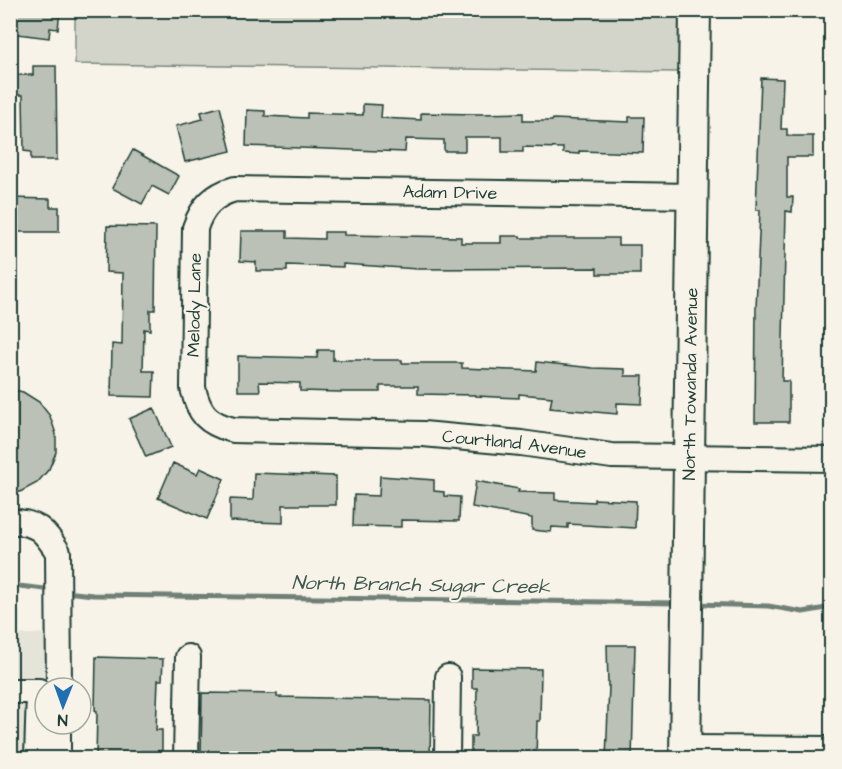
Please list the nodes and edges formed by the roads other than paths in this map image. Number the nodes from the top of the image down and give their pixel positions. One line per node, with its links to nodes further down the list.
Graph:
1 (695, 10): 2 (main road, North Towanda Avenue)
2 (694, 196): 3 (street, Adam Drive); 5 (main road, North Towanda Avenue)
3 (210, 201): 4 (street, Melody Lane)
4 (202, 412): 5 (street, Courtland Avenue)
5 (691, 457): 6 (street, Courtland Avenue); 14 (main road, North Towanda Avenue)
6 (831, 459)
7 (10, 521): 9 (street)
8 (188, 657): 17 (street)
9 (58, 676)
10 (448, 677): 18 (street)
11 (10, 691): 15 (street)
12 (58, 736): 16 (street)
13 (831, 749): 14 (street)
14 (685, 753)
15 (37, 759)
16 (58, 759)
17 (186, 759)
18 (447, 759)

